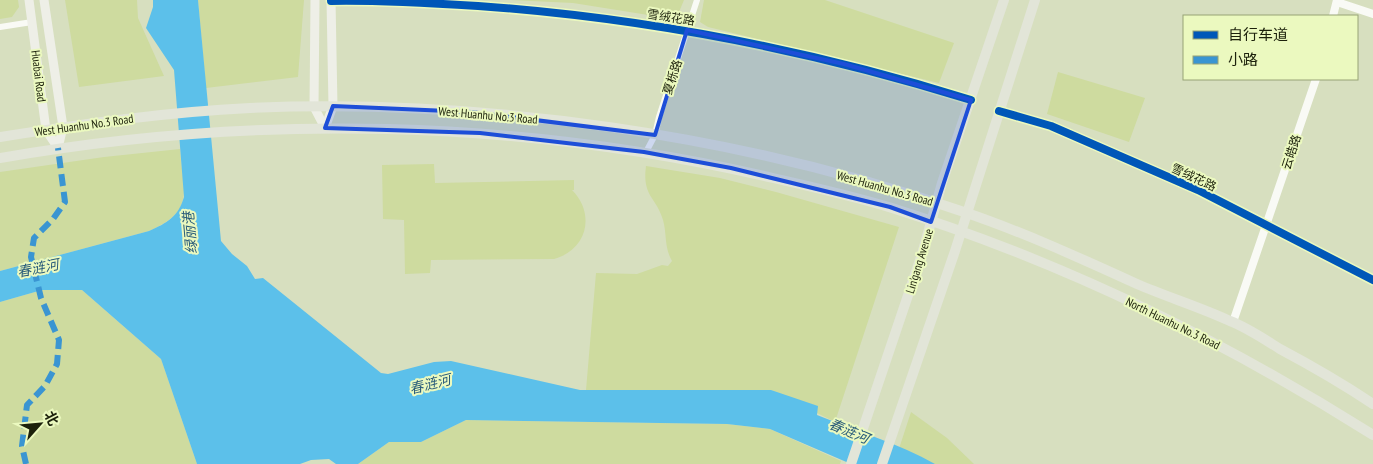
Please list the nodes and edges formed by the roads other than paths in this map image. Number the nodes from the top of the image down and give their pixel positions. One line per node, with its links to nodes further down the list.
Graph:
1 (29, 0): 12 (main road, Huabai Road)
2 (44, 0): 20 (main road, Huabai Road)
3 (315, 0): 17 (main road)
4 (331, 0): 9 (street, 雪绒花路); 18 (main road)
5 (697, 0): 14 (street, 夏栎路)
6 (1004, 0): 16 (main road, Lin'gang Avenue)
7 (1035, 0): 19 (main road)
8 (1337, 1): 10 (street); 11 (street)
9 (476, 3): 14 (street, 雪绒花路)
10 (1373, 14)
11 (1333, 15)
12 (32, 22): 13 (street); 22 (main road, Huabai Road)
13 (0, 27)
14 (687, 30): 16 (street, 雪绒花路); 23 (street, 夏栎路)
15 (1316, 80): 31 (street, 云皓路)
16 (971, 100): 28 (main road, Lin'gang Avenue)
17 (314, 106): 18 (main road, West Huanhu No.3 Road); 20 (main road, West Huanhu No.3 Road); 21 (main road)
18 (332, 106): 21 (main road); 23 (main road, West Huanhu No.3 Road)
19 (999, 111): 29 (main road); 31 (street, 雪绒花路)
20 (63, 127): 22 (main road, West Huanhu No.3 Road); 25 (main road)
21 (325, 128): 25 (main road, West Huanhu No.3 Road); 26 (main road, West Huanhu No.3 Road)
22 (46, 130): 24 (main road, West Huanhu No.3 Road); 25 (main road, Huabai Road)
23 (656, 135): 26 (street, 夏栎路); 28 (main road, West Huanhu No.3 Road)
24 (0, 137)
25 (58, 148): 27 (main road, West Huanhu No.3 Road)
26 (646, 152): 30 (main road, West Huanhu No.3 Road)
27 (0, 158)
28 (936, 203): 29 (main road, West Huanhu No.3 Road); 30 (main road, Lin'gang Avenue)
29 (967, 212): 32 (main road); 34 (main road, North Huanhu No.3 Road)
30 (931, 222): 32 (main road, West Huanhu No.3 Road); 37 (main road, Lin'gang Avenue)
31 (1267, 225): 33 (street, 雪绒花路); 34 (street, 云皓路)
32 (961, 232): 36 (main road, North Huanhu No.3 Road); 38 (main road)
33 (1373, 280)
34 (1233, 322): 35 (main road, North Huanhu No.3 Road)
35 (1373, 404)
36 (1373, 435)
37 (851, 464)
38 (882, 464)

